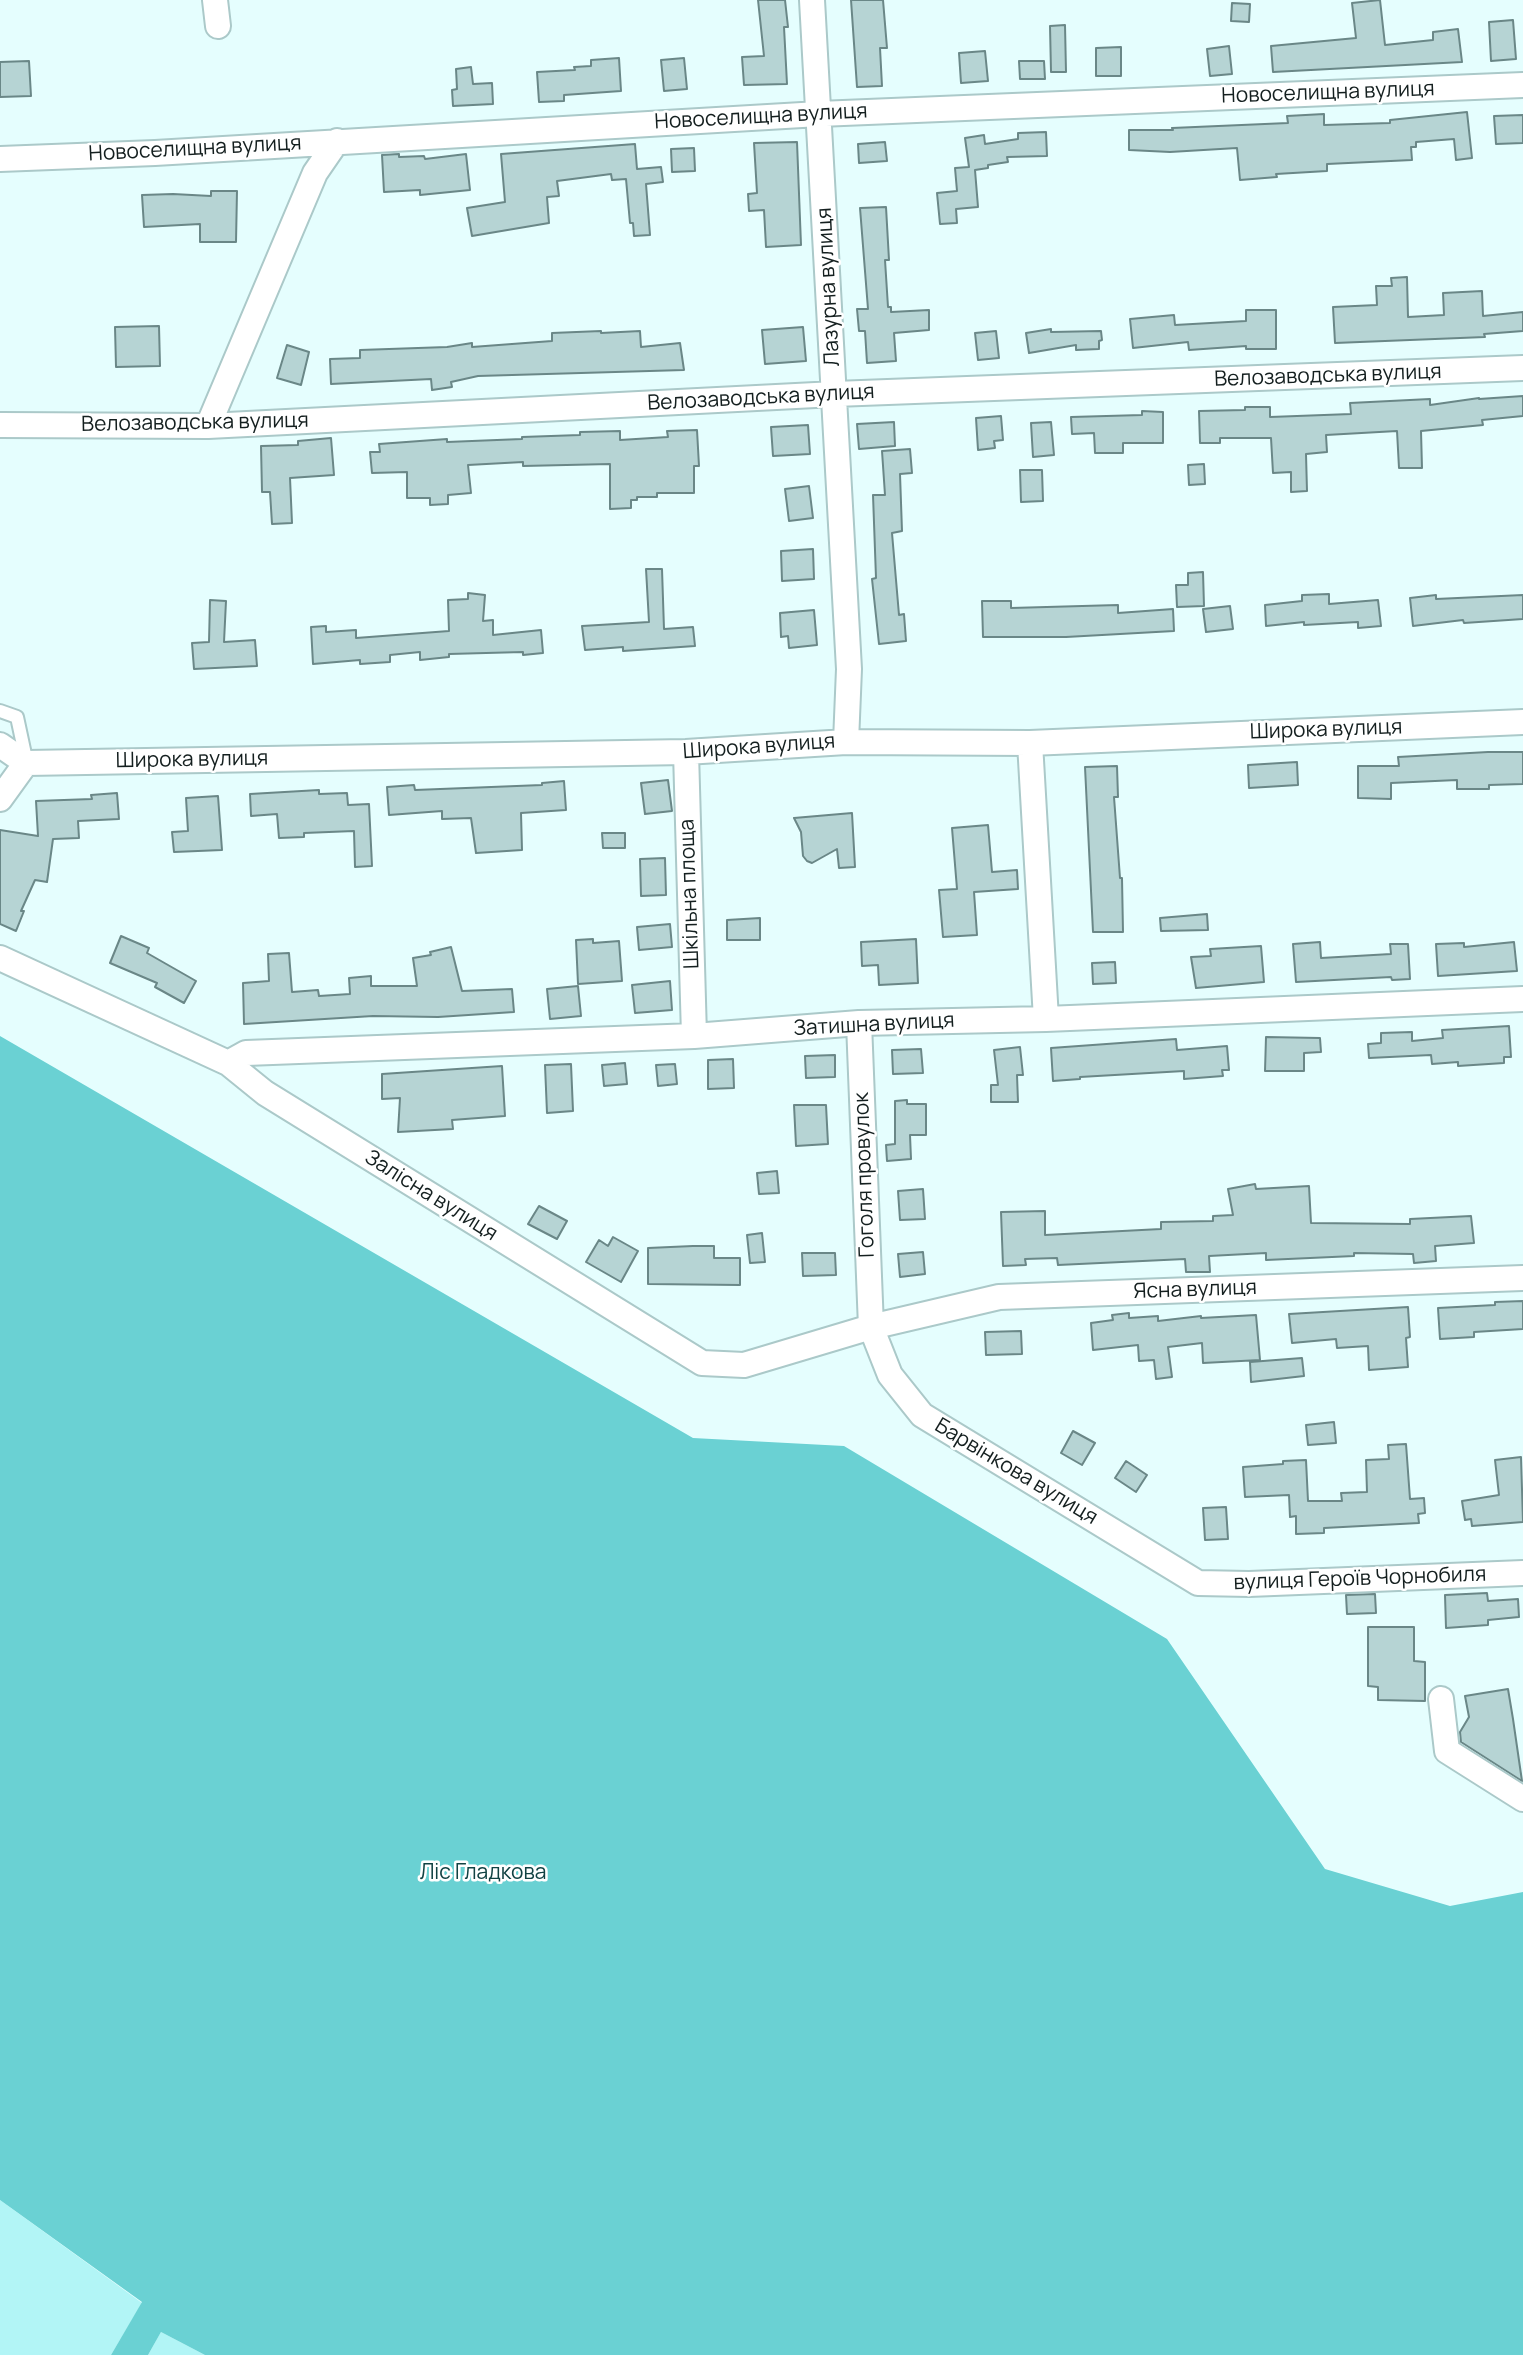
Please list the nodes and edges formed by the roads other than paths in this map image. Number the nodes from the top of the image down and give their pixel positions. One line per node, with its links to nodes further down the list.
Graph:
1 (215, 0): 3 (street)
2 (812, 0): 5 (street, Лазурна вулиця)
3 (218, 26)
4 (1523, 85): 5 (street, Новоселищна вулиця)
5 (819, 114): 6 (street, Новоселищна вулиця); 9 (street, Лазурна вулиця)
6 (337, 141): 7 (street, Новоселищна вулиця); 11 (street)
7 (0, 159)
8 (1523, 368): 9 (street, Велозаводська вулиця)
9 (835, 394): 11 (street, Велозаводська вулиця); 14 (street, Лазурна вулиця)
10 (0, 425): 11 (street, Велозаводська вулиця)
11 (208, 426)
12 (0, 711): 18 (lane)
13 (1523, 722): 15 (street, Широка вулиця)
14 (846, 742): 15 (street, Широка вулиця); 17 (street, Широка вулиця)
15 (1030, 743): 22 (street)
16 (0, 745): 18 (street)
17 (686, 752): 18 (street, Широка вулиця); 24 (street, Шкільна площа)
18 (26, 763): 19 (street)
19 (0, 799)
20 (0, 958): 25 (street, Залісна вулиця)
21 (1523, 999): 22 (street, Затишна вулиця)
22 (1046, 1019): 23 (street, Затишна вулиця)
23 (859, 1023): 24 (street, Затишна вулиця); 27 (street, Гоголя провулок)
24 (694, 1036): 25 (street, Затишна вулиця)
25 (228, 1063): 27 (street, Залісна вулиця)
26 (1523, 1278): 27 (street, Ясна вулиця)
27 (871, 1327): 29 (street, Барвінкова вулиця)
28 (1523, 1573): 29 (street, вулиця Героїв Чорнобиля)
29 (1198, 1583)
30 (1441, 1699): 31 (street)
31 (1523, 1799)

